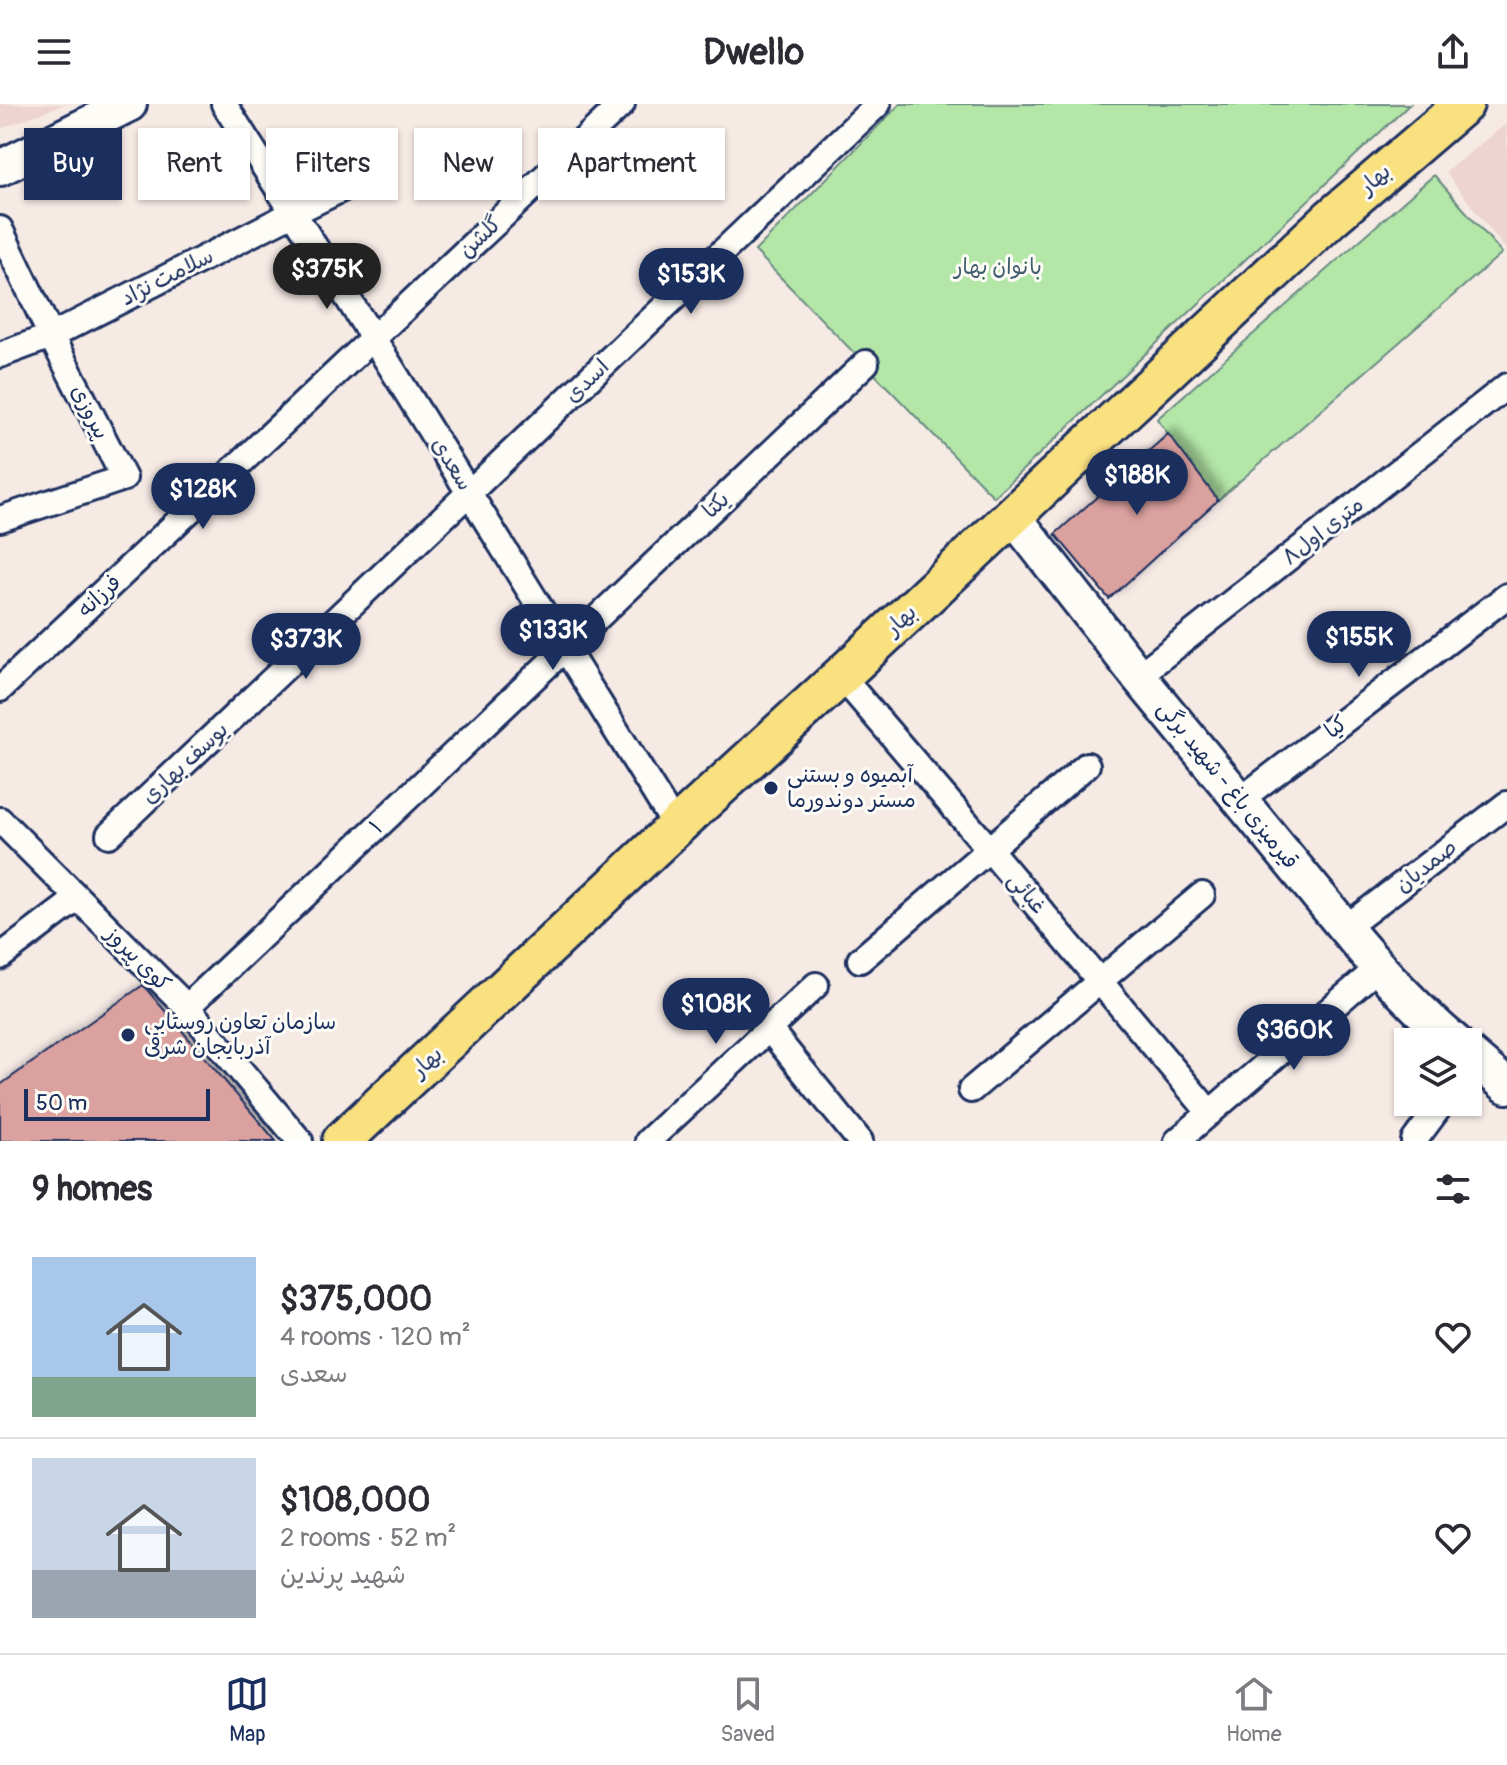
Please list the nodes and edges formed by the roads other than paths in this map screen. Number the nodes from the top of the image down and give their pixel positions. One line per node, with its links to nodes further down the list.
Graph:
1 (129, 104): 6 (street)
2 (224, 104): 8 (street, سعدی)
3 (622, 104): 11 (street, گلشن)
4 (878, 104): 15 (street, اسدی)
5 (1464, 104): 16 (main road, بهار)
6 (0, 168)
7 (320, 200): 8 (street, سلامت نژاد)
8 (293, 213): 10 (street, سلامت نژاد); 11 (street, سعدی)
9 (0, 229): 10 (street, پیروزی)
10 (51, 336): 12 (street, سلامت نژاد); 17 (street, پیروزی)
11 (373, 338): 15 (street, سعدی); 22 (street, فرزانه)
12 (0, 355)
13 (866, 363): 19 (street, یکتا)
14 (1507, 386): 21 (street, ۸متری اول)
15 (470, 493): 19 (street, سعدی); 28 (street, یوسف بهاری)
16 (1013, 516): 20 (main road, بهار); 21 (street, قیرمیزی باغ - شهید برگی)
17 (0, 519)
18 (1507, 596): 24 (street, کیا)
19 (565, 647): 27 (street, سعدی); 38 (street, ۱)
20 (841, 676): 27 (main road, بهار); 29 (street, غبائی)
21 (1138, 676): 24 (street, قیرمیزی باغ - شهید برگی)
22 (0, 689)
23 (1087, 765): 29 (street)
24 (1240, 800): 32 (street, قیرمیزی باغ - شهید برگی)
25 (1507, 804): 32 (street, صمدیان)
26 (2, 826): 31 (street, کوی پیروز)
27 (676, 827): 46 (main road, بهار)
28 (109, 835)
29 (990, 850): 34 (street); 36 (street, غبائی)
30 (1202, 895): 36 (street)
31 (78, 898): 33 (street); 38 (street, کوی پیروز)
32 (1345, 928): 35 (street, قیرمیزی باغ - شهید برگی)
33 (0, 957)
34 (860, 960)
35 (1378, 968): 39 (street, قیرمیزی باغ - شهید برگی); 44 (street)
36 (1099, 980): 43 (street); 44 (street, غبائی)
37 (816, 985): 40 (street)
38 (187, 1007): 47 (street, کوی پیروز)
39 (1437, 1028)
40 (769, 1029): 48 (street); 49 (street)
41 (1482, 1066): 42 (street, قیرمیزی باغ - شهید برگی)
42 (1506, 1083)
43 (971, 1090)
44 (1210, 1113): 50 (street)
45 (1433, 1116): 51 (street)
46 (357, 1137)
47 (300, 1141)
48 (648, 1141)
49 (860, 1141)
50 (1177, 1141)
51 (1414, 1141)

